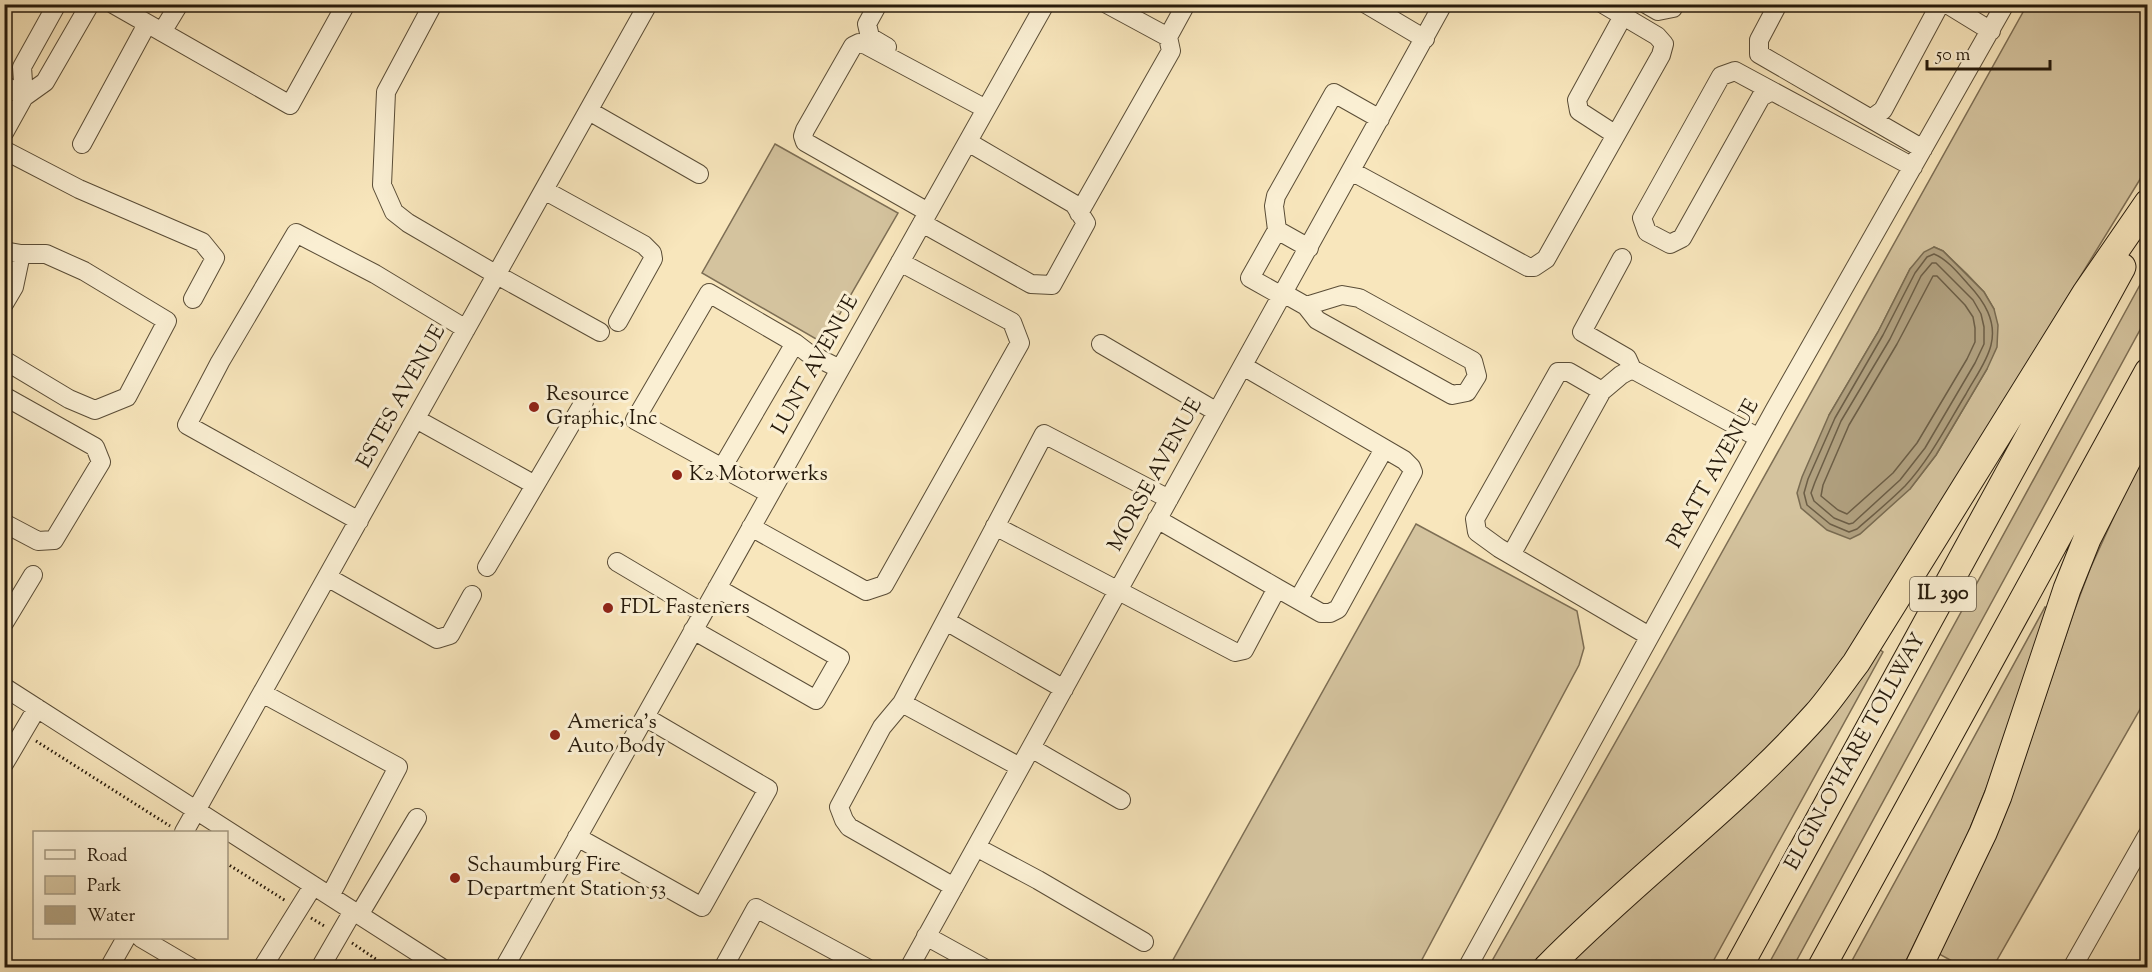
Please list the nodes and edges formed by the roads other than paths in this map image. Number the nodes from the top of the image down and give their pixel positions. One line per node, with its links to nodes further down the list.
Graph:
1 (57, 4): 28 (street)
2 (90, 4): 28 (street)
3 (113, 4): 22 (street)
4 (179, 4): 22 (street)
5 (346, 4): 22 (street)
6 (433, 4): 52 (street)
7 (648, 4): 30 (street, ESTES AVENUE)
8 (878, 4): 29 (street)
9 (1045, 4): 29 (street, LUNT AVENUE)
10 (1107, 4): 24 (street)
11 (1186, 4): 24 (street)
12 (1366, 4): 25 (street)
13 (1443, 4): 25 (street, MORSE AVENUE)
14 (1603, 4): 21 (street)
15 (1646, 4): 16 (street)
16 (1675, 4)
17 (1778, 4): 31 (street)
18 (1940, 4): 31 (street)
19 (1947, 4): 23 (street)
20 (2006, 4): 23 (street, PRATT AVENUE)
21 (1623, 16): 34 (street); 34 (street)
22 (155, 28): 36 (street)
23 (1990, 31): 37 (street, PRATT AVENUE)
24 (1168, 37): 44 (street)
25 (1425, 39): 32 (street, MORSE AVENUE)
26 (4, 85): 28 (street)
27 (1772, 91): 27 (street); 39 (street)
28 (24, 97): 33 (street)
29 (987, 106): 35 (street, LUNT AVENUE); 45 (street)
30 (589, 111): 41 (street); 42 (street, ESTES AVENUE)
31 (1871, 118): 37 (street)
32 (1380, 119): 40 (street, MORSE AVENUE); 47 (street)
33 (4, 133)
34 (1616, 135): 40 (street)
35 (968, 142): 44 (street); 45 (street, LUNT AVENUE)
36 (82, 144)
37 (1923, 149): 39 (street, PRATT AVENUE)
38 (4, 150): 54 (street)
39 (1913, 167): 73 (street, PRATT AVENUE)
40 (1351, 171): 48 (street, MORSE AVENUE)
41 (699, 174)
42 (544, 190): 52 (street, ESTES AVENUE); 57 (street)
43 (2148, 203): 137 (highway)
44 (1079, 213): 45 (street)
45 (925, 218): 51 (street, LUNT AVENUE)
46 (2148, 221): 138 (highway, ELGIN-O'HARE TOLLWAY / IL 390)
47 (1277, 230): 48 (street); 53 (street)
48 (1309, 248): 53 (street, MORSE AVENUE)
49 (13, 252): 55 (street); 62 (street)
50 (1622, 258): 65 (street)
51 (900, 262): 64 (street, LUNT AVENUE); 83 (street)
52 (497, 275): 58 (street, ESTES AVENUE); 59 (street)
53 (1282, 294): 56 (street); 63 (street, MORSE AVENUE)
54 (193, 299)
55 (4, 304)
56 (1306, 306): 56 (street)
57 (618, 322)
58 (466, 329): 71 (street, ESTES AVENUE); 80 (street)
59 (600, 332)
60 (795, 343): 64 (street); 75 (street); 75 (street)
61 (1101, 344): 70 (street)
62 (4, 360)
63 (1243, 366): 70 (street, MORSE AVENUE); 74 (street)
64 (840, 369): 77 (street, LUNT AVENUE)
65 (1632, 369): 67 (street); 73 (street)
66 (2148, 372): 139 (highway)
67 (1602, 391): 84 (street); 84 (street)
68 (4, 396): 81 (street)
69 (584, 402): 76 (street)
70 (1217, 412): 78 (street, MORSE AVENUE)
71 (416, 419): 76 (street); 80 (street, ESTES AVENUE)
72 (2148, 419): 140 (highway)
73 (1759, 438): 98 (street, PRATT AVENUE)
74 (1384, 449): 93 (street); 93 (street)
75 (722, 468): 77 (street)
76 (535, 485): 86 (street)
77 (770, 494): 83 (street, LUNT AVENUE)
78 (1169, 499): 79 (street, MORSE AVENUE); 82 (street)
79 (1157, 519): 90 (street); 91 (street, MORSE AVENUE)
80 (359, 521): 88 (street, ESTES AVENUE)
81 (4, 523)
82 (995, 526): 91 (street); 95 (street)
83 (751, 527): 89 (street, LUNT AVENUE)
84 (1511, 555): 98 (street)
85 (617, 562): 94 (street)
86 (487, 567)
87 (33, 575): 96 (street)
88 (327, 577): 92 (street); 101 (street, ESTES AVENUE)
89 (717, 588): 94 (street, LUNT AVENUE); 97 (street)
90 (1277, 588): 91 (street); 93 (street)
91 (1118, 591): 100 (street, MORSE AVENUE)
92 (472, 595)
93 (1299, 600)
94 (703, 613): 97 (street, LUNT AVENUE)
95 (946, 621): 100 (street); 102 (street)
96 (4, 623)
97 (693, 630): 104 (street, LUNT AVENUE)
98 (1649, 636): 136 (street, PRATT AVENUE)
99 (4, 687): 103 (street)
100 (1064, 689): 105 (street, MORSE AVENUE)
101 (262, 693): 109 (street, ESTES AVENUE); 119 (street)
102 (902, 703): 107 (street); 118 (street)
103 (37, 708): 106 (street); 109 (street)
104 (645, 717): 115 (street, LUNT AVENUE); 115 (street)
105 (1031, 748): 107 (street, MORSE AVENUE); 108 (street)
106 (4, 764)
107 (1020, 767): 116 (street, MORSE AVENUE)
108 (1121, 800)
109 (196, 811): 111 (street, ESTES AVENUE); 112 (street)
110 (417, 818): 120 (street)
111 (185, 831)
112 (227, 831)
113 (228, 832): 117 (street)
114 (2148, 834): 141 (street)
115 (577, 837): 131 (street, LUNT AVENUE)
116 (976, 847): 118 (street, MORSE AVENUE); 124 (street)
117 (313, 886): 119 (street); 128 (street)
118 (954, 887): 121 (street, MORSE AVENUE)
119 (330, 896): 120 (street)
120 (356, 913): 129 (street); 130 (street)
121 (926, 936): 134 (street, MORSE AVENUE); 135 (street)
122 (125, 939): 126 (street)
123 (143, 939): 127 (street)
124 (1144, 942)
125 (845, 962): 132 (street); 133 (street)
126 (109, 968)
127 (192, 968)
128 (262, 968)
129 (320, 968)
130 (442, 968)
131 (504, 968)
132 (723, 968)
133 (867, 968)
134 (909, 968)
135 (984, 968)
136 (1467, 968)
137 (1547, 968)
138 (1738, 968)
139 (1821, 968)
140 (1918, 968)
141 (2072, 968)

